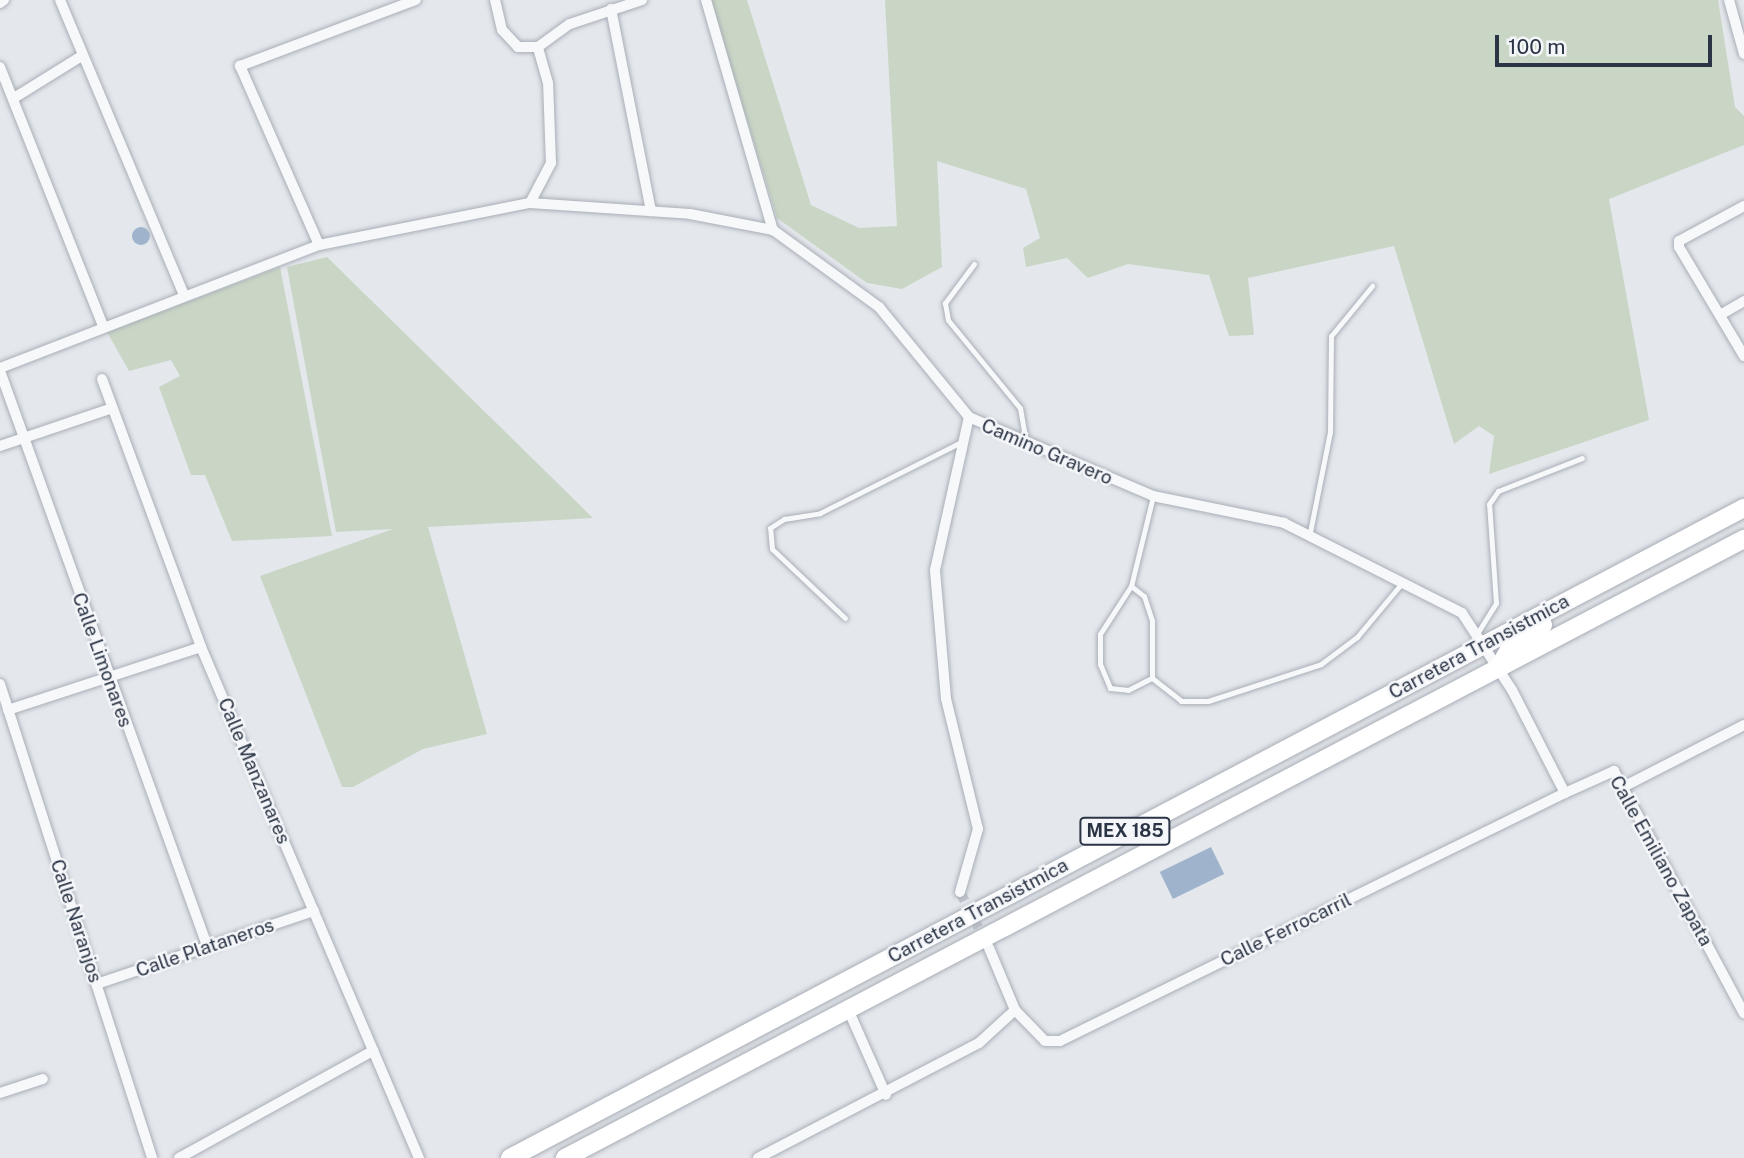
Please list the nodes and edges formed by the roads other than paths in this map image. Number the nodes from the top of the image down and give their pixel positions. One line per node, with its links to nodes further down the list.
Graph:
1 (60, 0): 10 (street)
2 (416, 0): 17 (street)
3 (495, 0): 8 (street)
4 (642, 0): 7 (street)
5 (706, 0): 16 (street)
6 (1729, 0): 9 (street)
7 (611, 9): 8 (street); 15 (street)
8 (538, 47): 13 (street)
9 (1744, 54)
10 (83, 55): 12 (street); 20 (street)
11 (0, 67): 12 (street)
12 (14, 98): 23 (street)
13 (530, 203): 15 (street); 17 (street)
14 (1744, 206): 22 (street)
15 (651, 211): 16 (street)
16 (773, 230): 28 (street, Camino Gravero)
17 (318, 245): 20 (street)
18 (974, 264): 31 (lane)
19 (1372, 286): 36 (lane)
20 (183, 293): 23 (street)
21 (1744, 301): 22 (street)
22 (1720, 315): 24 (street)
23 (102, 323): 25 (street)
24 (1744, 356)
25 (0, 369): 29 (street, Calle Limonares)
26 (102, 379): 27 (street, Calle Manzanares)
27 (112, 408): 29 (street); 43 (street, Calle Manzanares)
28 (969, 418): 30 (street); 31 (street, Camino Gravero)
29 (23, 438): 32 (street); 45 (street, Calle Limonares)
30 (967, 439): 41 (lane); 53 (street)
31 (1027, 444): 34 (street, Camino Gravero)
32 (0, 446)
33 (1582, 458): 42 (lane)
34 (1153, 496): 36 (street, Camino Gravero); 40 (lane)
35 (1744, 508): 38 (main road, Carretera Transistmica / MEX 185)
36 (1310, 537): 39 (street, Camino Gravero)
37 (1744, 539): 44 (main road, Carretera Transistmica / MEX 185)
38 (1619, 572): 42 (main road, Carretera Transistmica / MEX 185); 44 (main road)
39 (1404, 581): 42 (street, Camino Gravero); 46 (lane)
40 (1131, 586): 46 (lane); 46 (lane)
41 (845, 618)
42 (1482, 637): 44 (street, Camino Gravero); 50 (main road); 68 (main road, Carretera Transistmica / MEX 185)
43 (201, 647): 45 (street); 54 (street, Calle Manzanares)
44 (1499, 667): 50 (main road, Carretera Transistmica / MEX 185); 52 (street)
45 (107, 677): 48 (street); 55 (street, Calle Limonares)
46 (1152, 678)
47 (0, 684): 48 (street, Calle Naranjos)
48 (8, 710): 57 (street, Calle Naranjos)
49 (1744, 725): 51 (street)
50 (1382, 727): 58 (main road, Carretera Transistmica / MEX 185)
51 (1623, 787): 52 (street, Calle Emiliano Zapata); 60 (street, Calle Emiliano Zapata)
52 (1564, 793): 59 (street, Calle Ferrocarril)
53 (960, 892)
54 (314, 911): 55 (street, Calle Plataneros); 61 (street, Calle Manzanares)
55 (208, 948): 57 (street, Calle Plataneros)
56 (989, 948): 59 (street, Calle Ferrocarril)
57 (97, 984): 65 (street, Calle Naranjos)
58 (847, 1007): 64 (street); 69 (main road, Carretera Transistmica / MEX 185)
59 (1015, 1010): 64 (street)
60 (1744, 1013)
61 (373, 1051): 66 (street); 67 (street, Calle Manzanares)
62 (43, 1079): 63 (street)
63 (0, 1093)
64 (886, 1095): 70 (street)
65 (152, 1158)
66 (179, 1158)
67 (419, 1158)
68 (510, 1158)
69 (565, 1158)
70 (758, 1158)

